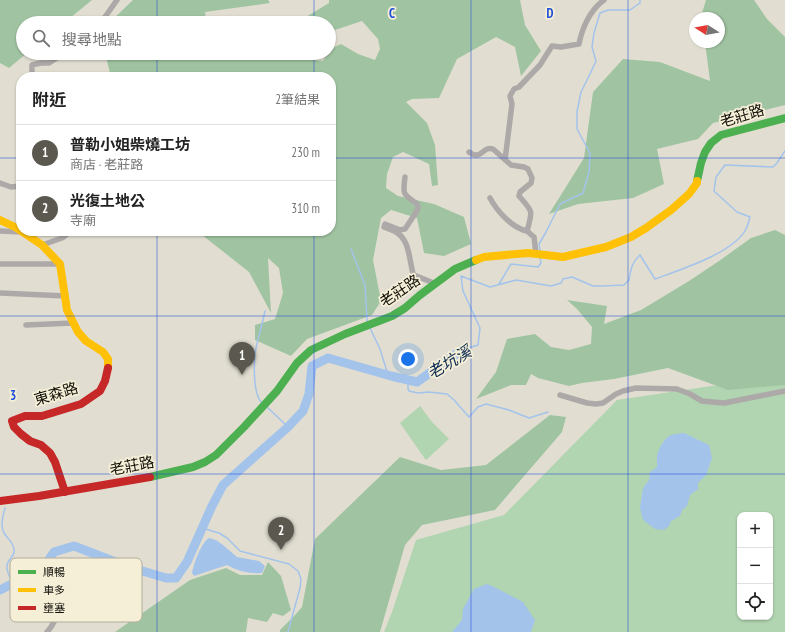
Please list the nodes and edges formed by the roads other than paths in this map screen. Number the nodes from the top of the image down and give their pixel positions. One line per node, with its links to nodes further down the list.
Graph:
1 (117, 0): 3 (street)
2 (604, 0): 8 (street)
3 (106, 16)
4 (54, 60): 5 (street)
5 (32, 72)
6 (785, 118): 21 (street, 老莊路)
7 (469, 152): 8 (street)
8 (505, 160): 17 (street)
9 (405, 177): 24 (street)
10 (0, 183): 11 (street)
11 (16, 187)
12 (490, 198): 17 (street)
13 (0, 220): 14 (street)
14 (16, 226)
15 (16, 229): 16 (street)
16 (0, 231)
17 (527, 231): 21 (street)
18 (30, 236): 20 (street)
19 (65, 236): 20 (street)
20 (42, 245): 23 (street)
21 (539, 255): 24 (street, 老莊路)
22 (0, 264): 23 (street)
23 (60, 264): 26 (street, 東森路)
24 (436, 284): 31 (street, 老莊路)
25 (0, 293): 26 (street)
26 (66, 296): 27 (street, 東森路)
27 (73, 323): 28 (street); 31 (street, 東森路)
28 (26, 325)
29 (785, 391): 30 (street)
30 (560, 395)
31 (65, 492): 32 (street, 老莊路)
32 (0, 501)
33 (54, 622): 34 (street)
34 (47, 632)

